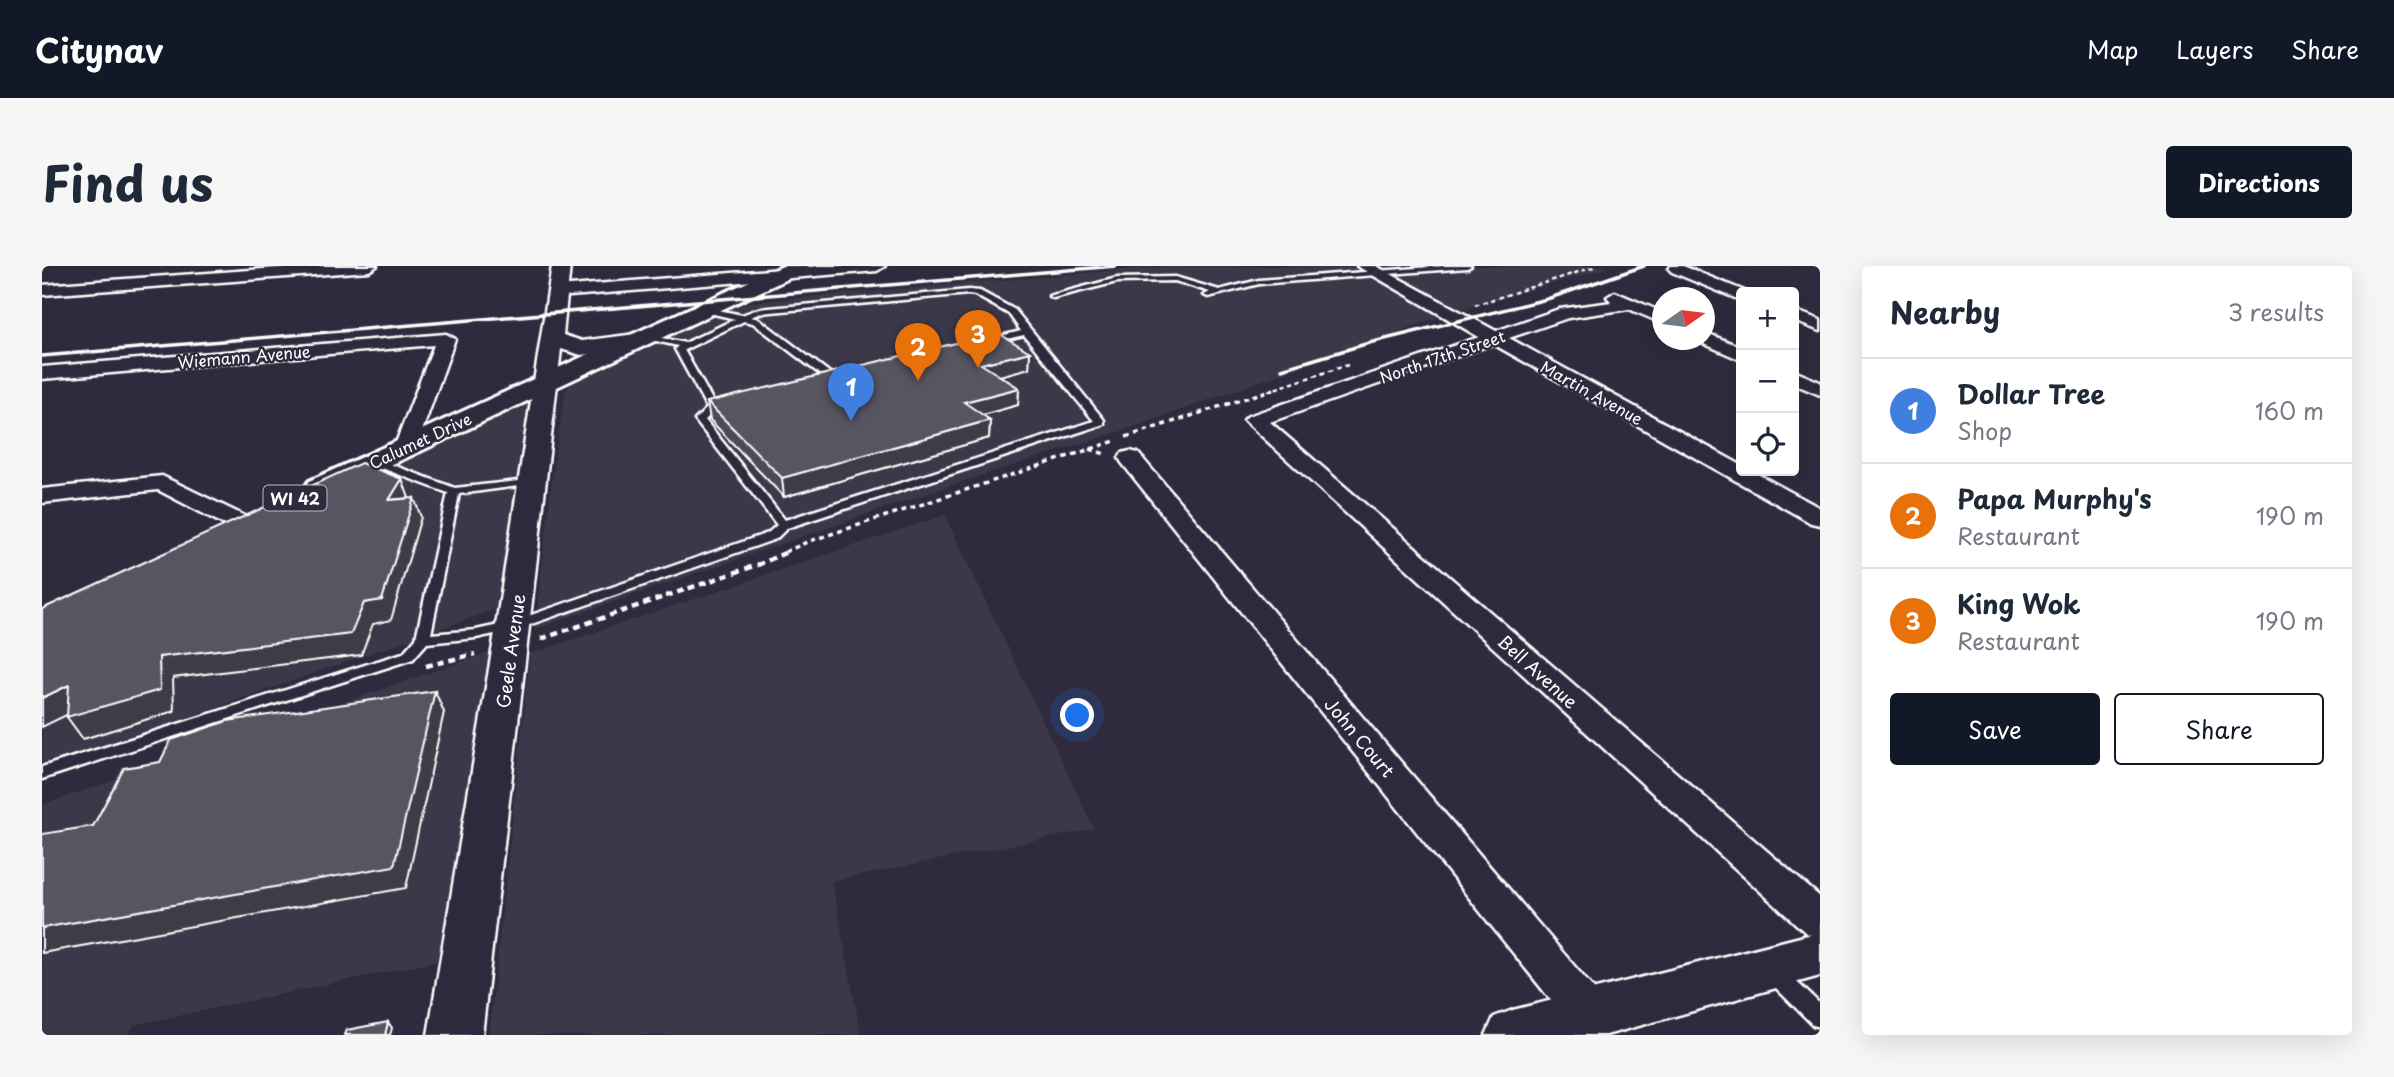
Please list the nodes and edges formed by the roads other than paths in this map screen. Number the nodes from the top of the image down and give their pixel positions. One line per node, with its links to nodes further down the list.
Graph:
1 (369, 266): 7 (street)
2 (561, 266): 10 (street, Geele Avenue)
3 (877, 266): 6 (street)
4 (1468, 266): 8 (lane)
5 (1677, 269): 12 (street)
6 (791, 270): 10 (street); 17 (main road, Calumet Drive / WI 42)
7 (237, 271): 9 (street)
8 (1374, 271): 11 (lane); 24 (street, Martin Avenue)
9 (42, 290)
10 (558, 292): 25 (street, Geele Avenue)
11 (1219, 293): 14 (lane); 15 (lane)
12 (1736, 293)
13 (1608, 294): 16 (street)
14 (1208, 295)
15 (1053, 296)
16 (1631, 304): 18 (street); 24 (street, North 17th Street)
17 (704, 309): 19 (lane); 23 (main road, Calumet Drive / WI 42)
18 (1652, 313)
19 (741, 317): 22 (lane); 28 (lane); 32 (lane)
20 (1799, 317): 21 (street)
21 (1820, 326)
22 (1026, 332): 27 (lane); 48 (lane)
23 (641, 338): 25 (street); 28 (lane); 34 (main road, Calumet Drive / WI 42)
24 (1494, 338): 39 (street, North 17th Street); 47 (street, Martin Avenue)
25 (551, 339): 34 (street, Geele Avenue)
26 (1715, 342): 29 (street)
27 (976, 344)
28 (684, 345): 38 (lane)
29 (1736, 352)
30 (42, 373): 40 (street, Wiemann Avenue)
31 (856, 374): 32 (lane)
32 (832, 379): 35 (lane)
33 (1799, 379): 36 (street)
34 (547, 382): 40 (main road, Calumet Drive / WI 42); 43 (street, Geele Avenue)
35 (821, 382)
36 (1820, 389)
37 (737, 403): 38 (lane)
38 (712, 409): 48 (lane)
39 (1255, 420): 53 (street, Bell Avenue)
40 (405, 448): 42 (main road, Calumet Drive / WI 42)
41 (1130, 458): 56 (street, John Court)
42 (374, 462): 44 (lane); 46 (main road, Calumet Drive / WI 42)
43 (533, 481): 44 (lane); 50 (street, Geele Avenue)
44 (454, 491): 51 (lane)
45 (42, 496): 46 (street)
46 (265, 512): 49 (main road, Calumet Drive / WI 42)
47 (1820, 518)
48 (783, 524): 50 (lane)
49 (210, 537)
50 (512, 626): 51 (lane); 59 (street, Geele Avenue)
51 (423, 639): 52 (lane)
52 (43, 772)
53 (1820, 921)
54 (1820, 954): 55 (street)
55 (1768, 968): 56 (street); 57 (lane)
56 (1589, 1015): 58 (street)
57 (1820, 1018)
58 (1530, 1033)
59 (455, 1035)

